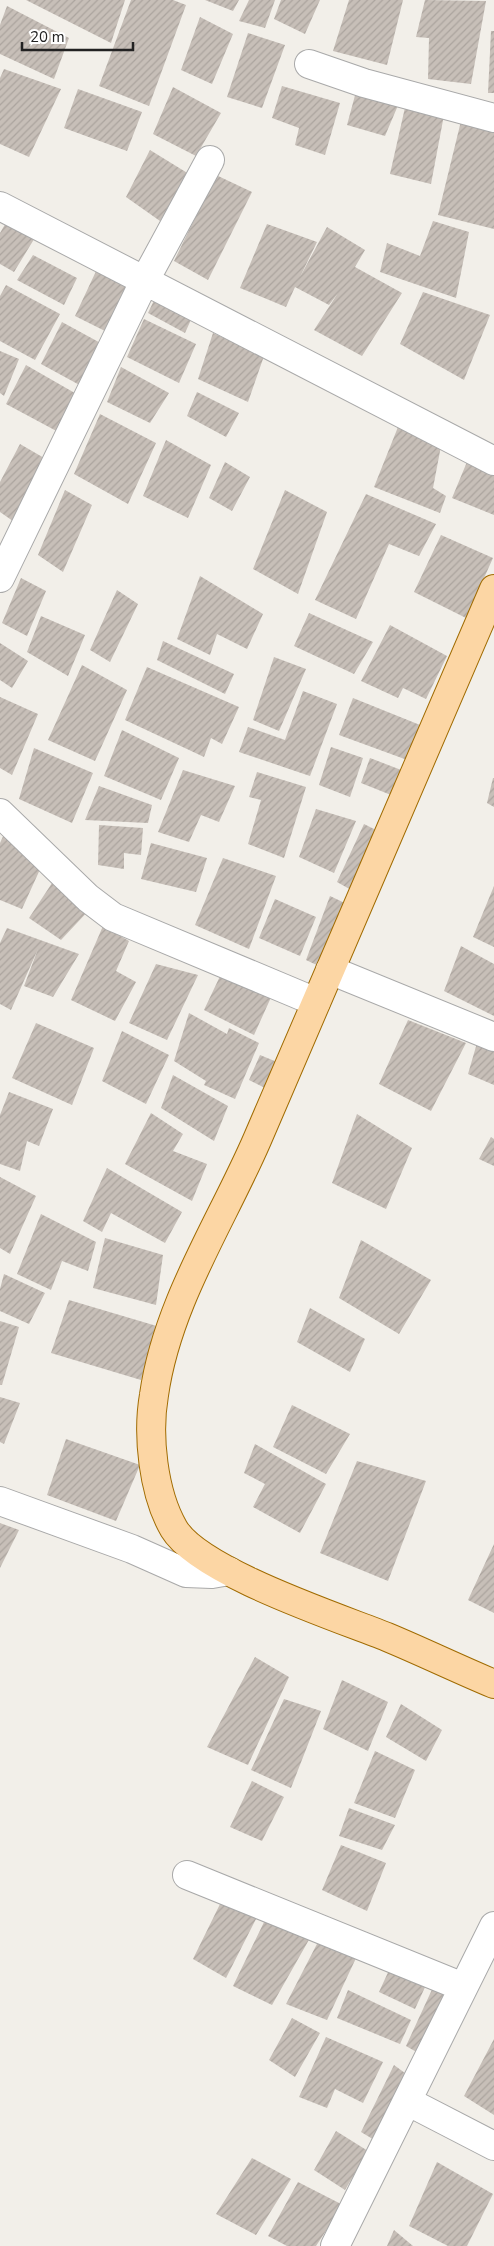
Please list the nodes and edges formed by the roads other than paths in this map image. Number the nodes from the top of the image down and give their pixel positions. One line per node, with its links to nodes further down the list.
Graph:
1 (309, 64): 2 (street)
2 (494, 118)
3 (210, 160): 5 (street)
4 (0, 206): 5 (street)
5 (145, 280): 6 (street); 7 (street)
6 (494, 460)
7 (0, 578)
8 (494, 589): 10 (main road)
9 (0, 813): 11 (street)
10 (330, 970): 11 (main road); 12 (street)
11 (316, 1002): 14 (main road)
12 (494, 1037)
13 (0, 1500): 14 (street)
14 (229, 1571): 15 (main road)
15 (494, 1684)
16 (187, 1874): 18 (street)
17 (494, 1926): 18 (street)
18 (463, 1987): 19 (street)
19 (407, 2101): 20 (street); 21 (street)
20 (494, 2146)
21 (335, 2246)

